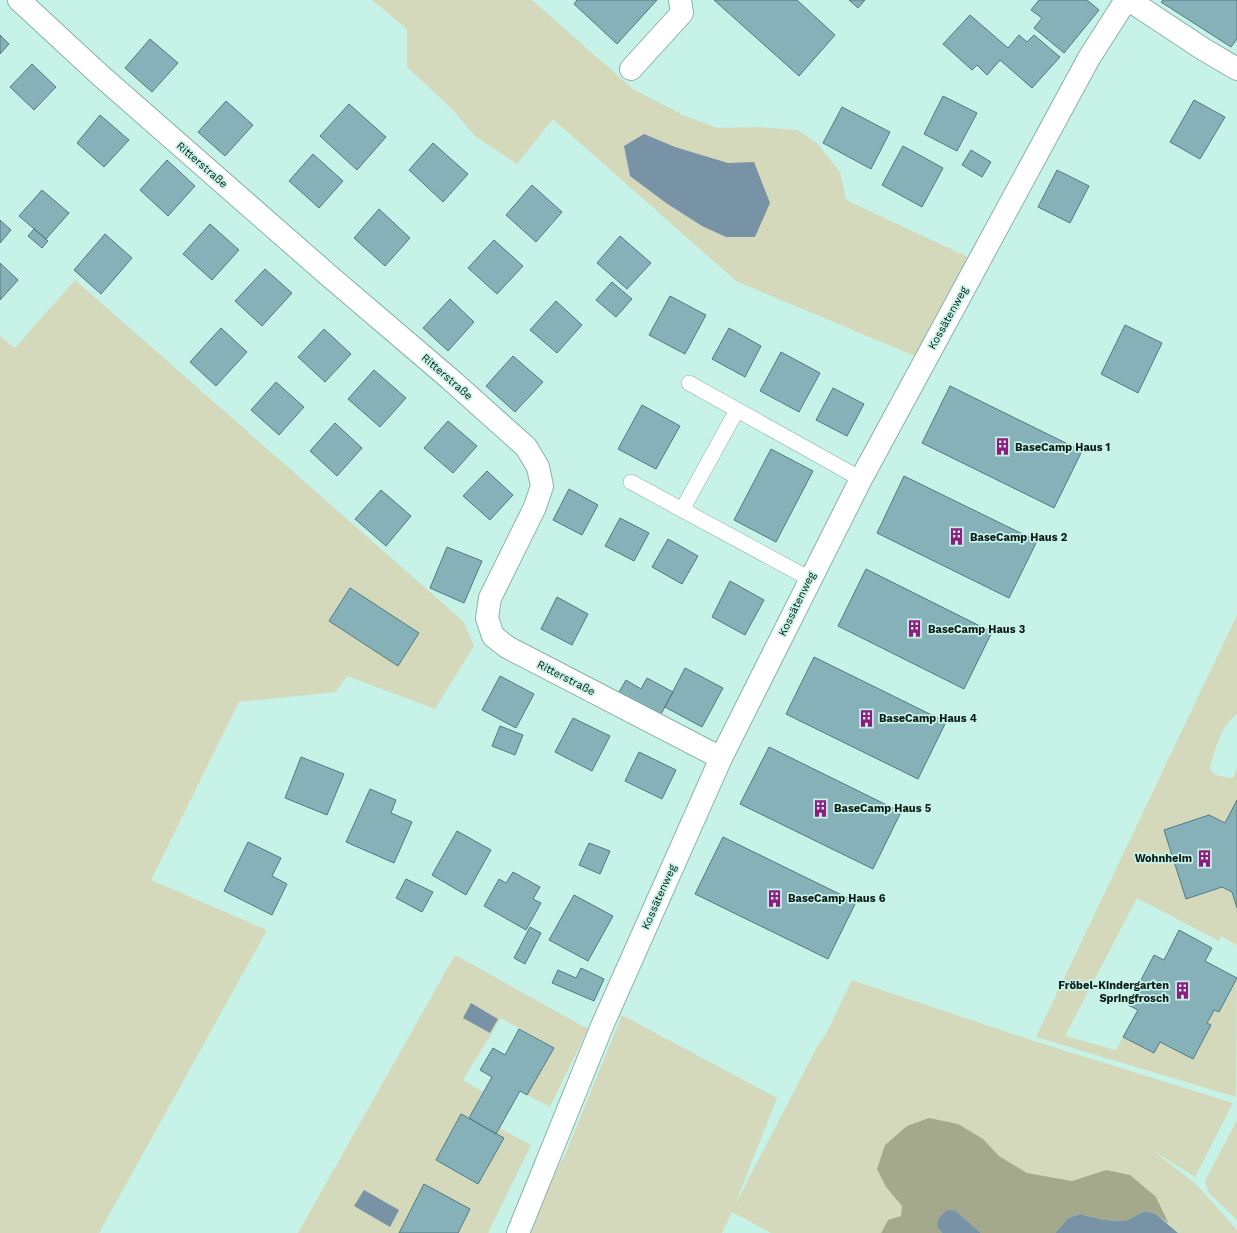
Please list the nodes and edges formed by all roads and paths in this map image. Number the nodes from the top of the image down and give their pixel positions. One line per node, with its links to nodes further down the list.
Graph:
1 (19, 0): 12 (street, Ritterstraße)
2 (680, 0): 4 (street)
3 (1128, 0): 5 (street); 8 (street, Kossätenweg)
4 (631, 69)
5 (1237, 69)
6 (689, 383): 7 (lane)
7 (737, 410): 8 (lane); 10 (lane)
8 (861, 479): 11 (street, Kossätenweg)
9 (631, 482): 10 (lane)
10 (682, 510): 11 (lane)
11 (810, 579): 12 (street, Kossätenweg)
12 (721, 758): 13 (street, Kossätenweg)
13 (518, 1233)

